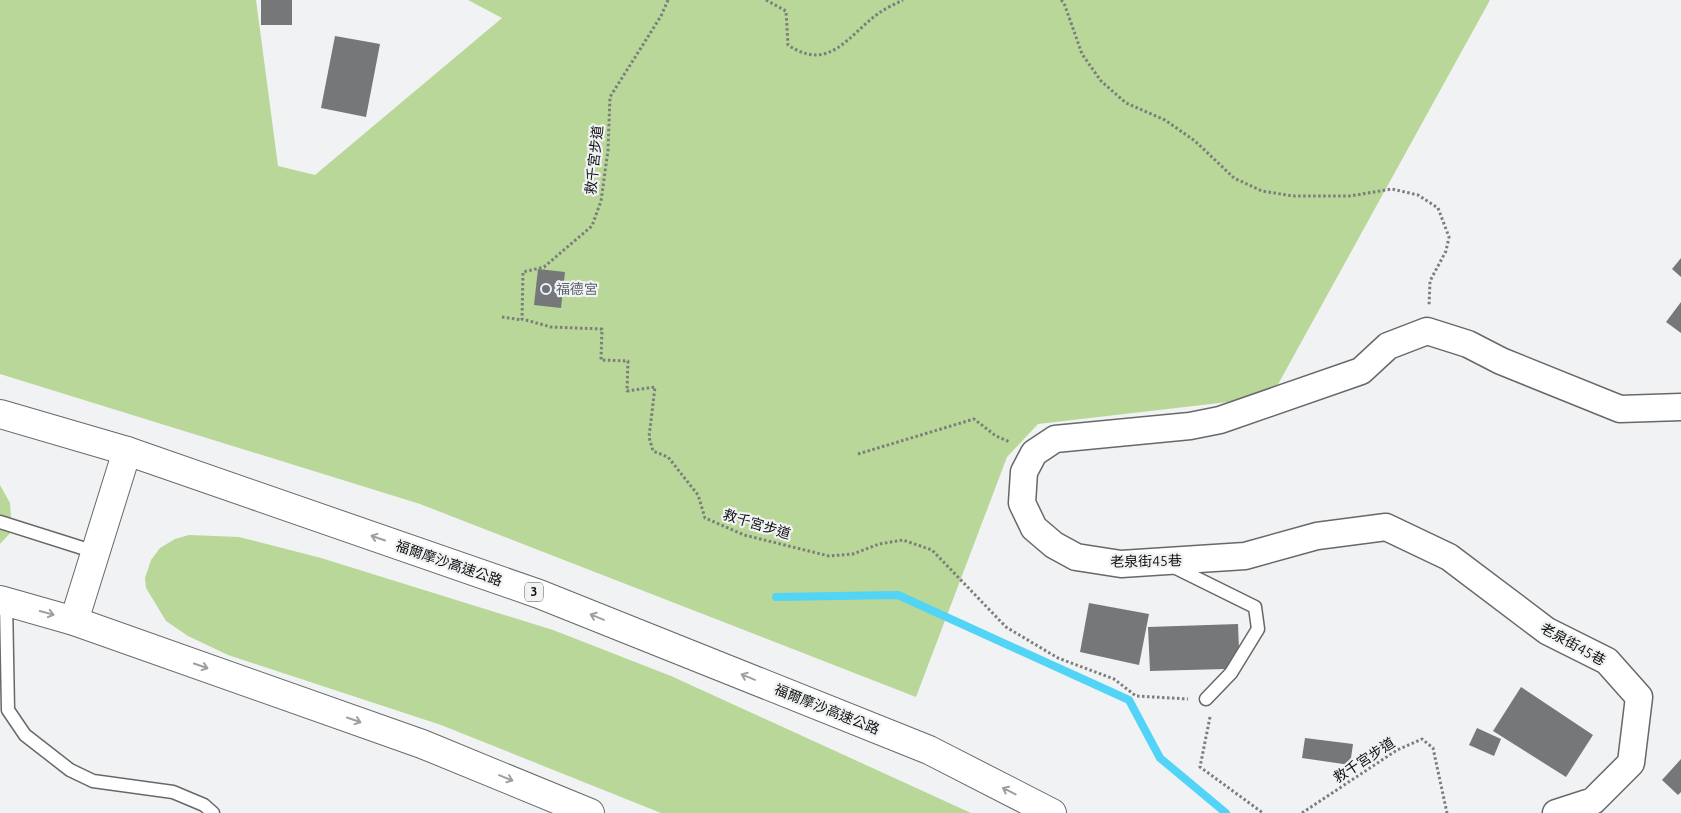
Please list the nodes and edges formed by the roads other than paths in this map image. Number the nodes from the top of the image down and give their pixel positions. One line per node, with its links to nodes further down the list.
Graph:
1 (1681, 407): 6 (street, 老泉街45巷)
2 (0, 414): 3 (highway, 福爾摩沙高速公路 / 3)
3 (127, 451): 5 (highway); 12 (highway, 福爾摩沙高速公路 / 3, one-way to 3)
4 (0, 522): 5 (lane)
5 (95, 552): 8 (highway)
6 (1164, 562): 9 (lane); 13 (street, 老泉街45巷)
7 (3, 601): 8 (highway, one-way to 8); 10 (lane)
8 (74, 621): 11 (highway, one-way to 11)
9 (1206, 699)
10 (213, 813)
11 (590, 813)
12 (1052, 813)
13 (1556, 813)

